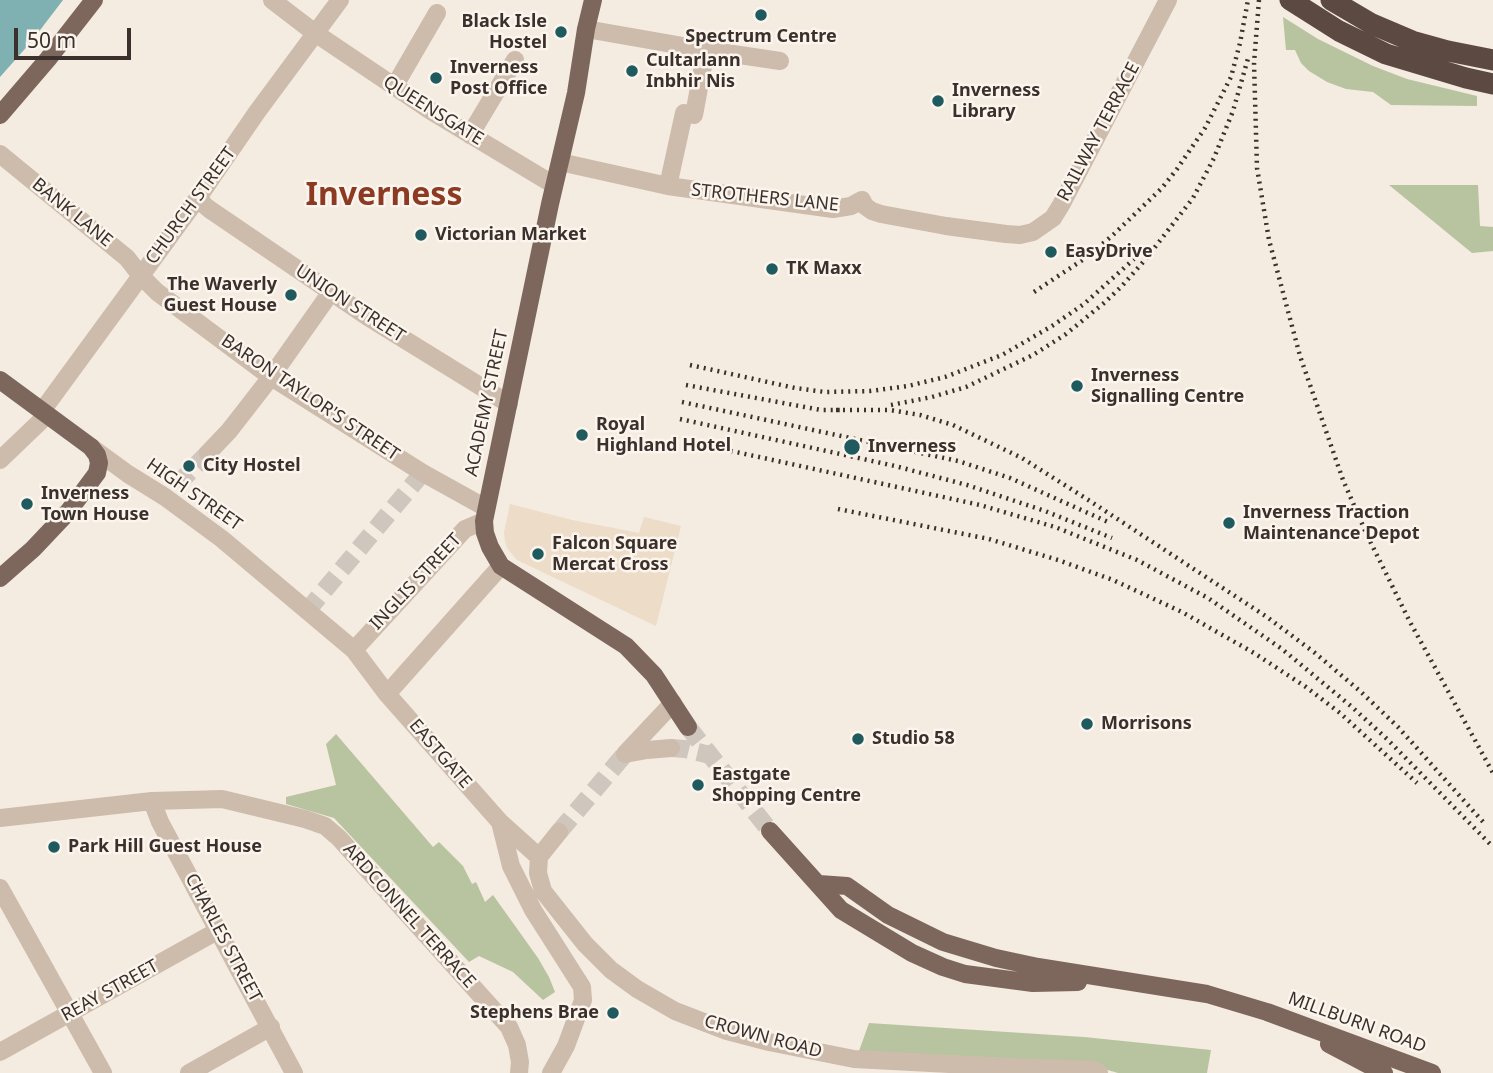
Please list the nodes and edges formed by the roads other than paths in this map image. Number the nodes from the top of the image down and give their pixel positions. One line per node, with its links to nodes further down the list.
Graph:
1 (94, 0): 17 (main road)
2 (272, 0): 10 (street, QUEENSGATE)
3 (340, 0): 10 (street, CHURCH STREET)
4 (593, 0): 9 (main road, ACADEMY STREET)
5 (1168, 0): 24 (street, RAILWAY TERRACE)
6 (1290, 0): 15 (highway)
7 (1331, 0): 13 (highway)
8 (437, 13): 16 (street)
9 (586, 29): 11 (street); 20 (main road, ACADEMY STREET)
10 (315, 33): 16 (street, QUEENSGATE); 23 (street, CHURCH STREET)
11 (706, 50): 14 (street); 22 (street)
12 (515, 60): 18 (street)
13 (1493, 60)
14 (780, 61)
15 (1493, 84)
16 (394, 87): 18 (street, QUEENSGATE)
17 (0, 115)
18 (470, 135): 21 (street, QUEENSGATE)
19 (0, 154): 25 (street, BANK LANE)
20 (560, 162): 21 (main road, ACADEMY STREET); 22 (street, STROTHERS LANE)
21 (554, 185): 29 (main road, ACADEMY STREET)
22 (668, 186): 24 (street, STROTHERS LANE)
23 (200, 195): 25 (street, CHURCH STREET); 26 (street, UNION STREET)
24 (1006, 234)
25 (141, 276): 27 (street, BARON TAYLOR'S STREET); 30 (street, CHURCH STREET)
26 (331, 292): 27 (street); 29 (street, UNION STREET)
27 (271, 377): 32 (street); 34 (street, BARON TAYLOR'S STREET)
28 (2, 381): 30 (main road, HIGH STREET)
29 (509, 404): 34 (main road, ACADEMY STREET)
30 (44, 413): 31 (main road, HIGH STREET); 33 (street, CHURCH STREET)
31 (91, 447): 36 (main road); 37 (street, HIGH STREET)
32 (208, 453)
33 (0, 460)
34 (485, 514): 35 (main road, ACADEMY STREET); 37 (street, INGLIS STREET)
35 (501, 566): 38 (street); 39 (main road)
36 (0, 578)
37 (354, 650): 38 (street, EASTGATE)
38 (387, 694): 44 (street, EASTGATE)
39 (673, 703): 40 (main road); 41 (street)
40 (688, 727)
41 (671, 748)
42 (152, 802): 43 (street, ARDCONNEL TERRACE); 49 (street, CHARLES STREET); 57 (street, ARDCONNEL TERRACE)
43 (0, 818)
44 (500, 822): 47 (street); 58 (street, EASTGATE)
45 (770, 831): 50 (main road, MILLBURN ROAD)
46 (559, 832): 47 (street)
47 (539, 857): 59 (street, CROWN ROAD)
48 (0, 888): 51 (street)
49 (219, 930): 51 (street, REAY STREET); 52 (street, CHARLES STREET)
50 (1267, 1012): 60 (main road, MILLBURN ROAD); 61 (main road, MILLBURN ROAD)
51 (69, 1014): 53 (street, REAY STREET); 54 (street)
52 (271, 1027): 55 (street); 56 (street, CHARLES STREET)
53 (0, 1052)
54 (103, 1073)
55 (189, 1073)
56 (295, 1073)
57 (519, 1073)
58 (551, 1073)
59 (1098, 1073)
60 (1384, 1073)
61 (1432, 1073)

